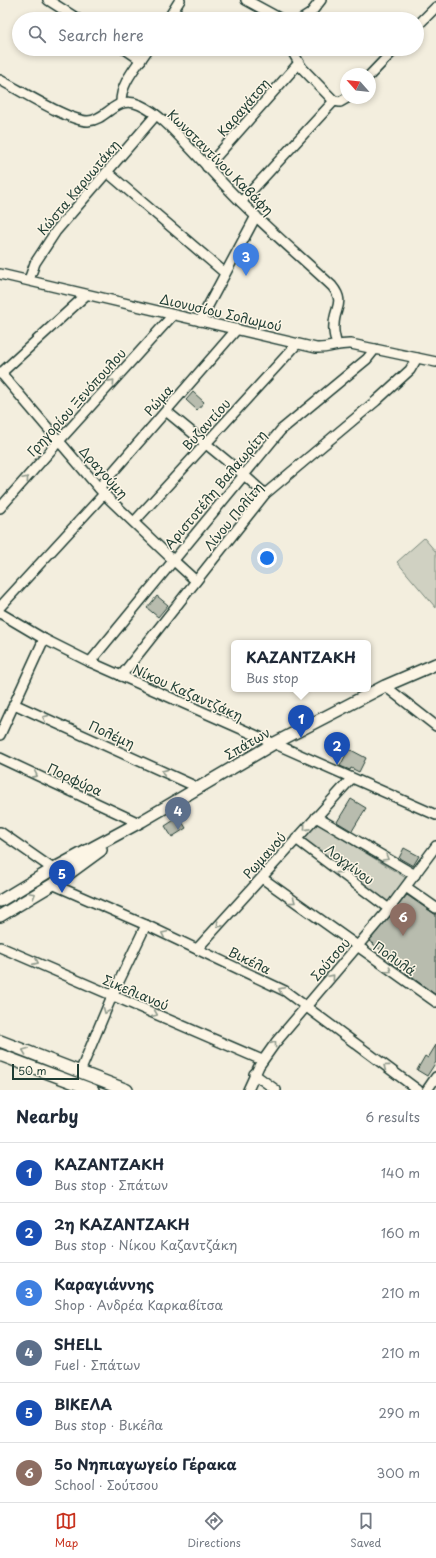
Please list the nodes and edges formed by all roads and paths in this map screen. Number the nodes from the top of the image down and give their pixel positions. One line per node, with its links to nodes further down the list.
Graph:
1 (48, 0): 6 (street)
2 (180, 0): 7 (street)
3 (246, 0): 8 (street)
4 (321, 0): 9 (street)
5 (436, 7): 10 (street)
6 (67, 12)
7 (172, 12)
8 (268, 12)
9 (312, 12)
10 (424, 19)
11 (135, 56): 15 (street)
12 (144, 56): 15 (street)
13 (294, 56): 16 (street)
14 (388, 56): 17 (street)
15 (141, 60): 21 (street)
16 (298, 64): 19 (street); 23 (street, Καραγάτση)
17 (376, 69)
18 (0, 80): 21 (street)
19 (334, 101): 20 (street); 25 (street)
20 (340, 102)
21 (121, 103): 22 (street, Κωνσταντίνου Καβάφη)
22 (156, 115): 23 (street, Κωνσταντίνου Καβάφη); 24 (street, Κώστα Καρυωτάκη)
23 (207, 167): 25 (street, Κωνσταντίνου Καβάφη)
24 (107, 172): 27 (street); 29 (street, Κώστα Καρυωτάκη)
25 (241, 202): 26 (street, Κωνσταντίνου Καβάφη)
26 (256, 216): 27 (street); 35 (street, Κωνσταντίνου Καβάφη)
27 (225, 273): 32 (street)
28 (0, 274): 29 (street, Διονυσίου Σολωμού)
29 (29, 280): 30 (street, Διονυσίου Σολωμού)
30 (86, 295): 31 (street, Διονυσίου Σολωμού); 39 (street)
31 (173, 315): 32 (street, Διονυσίου Σολωμού); 41 (street, Γρηγορίου Ξενόπουλου, one-way to 31)
32 (200, 321): 33 (street, Διονυσίου Σολωμού)
33 (237, 329): 34 (street, Διονυσίου Σολωμού); 40 (street, Ρώμα)
34 (297, 344): 35 (street, Διονυσίου Σολωμού); 42 (street, Βυζαντίου)
35 (337, 344): 36 (street, Διονυσίου Σολωμού)
36 (375, 348): 37 (street, Διονυσίου Σολωμού); 43 (street, Αριστοτέλη Βαλαωρίτη)
37 (417, 358): 38 (street, Διονυσίου Σολωμού); 45 (street, Λίνου Πολίτη)
38 (436, 362)
39 (0, 374): 41 (street, Δραγούμη)
40 (166, 411): 42 (street); 44 (street, Ρώμα)
41 (59, 441): 44 (street, Δραγούμη); 46 (street, Γρηγορίου Ξενόπουλου, one-way to 41)
42 (206, 444): 43 (street); 47 (street, Βυζαντίου)
43 (244, 475): 45 (street); 48 (street, Αριστοτέλη Βαλαωρίτη)
44 (102, 491): 47 (street, Δραγούμη); 50 (street, Ρώμα)
45 (265, 494): 49 (street, Λίνου Πολίτη)
46 (0, 508)
47 (134, 522): 48 (street, Δραγούμη)
48 (173, 560): 49 (street, Δραγούμη); 53 (street, Αριστοτέλη Βαλαωρίτη)
49 (196, 580): 55 (street, Λίνου Πολίτη)
50 (0, 607)
51 (0, 613): 52 (street, Νίκου Καζαντζάκη)
52 (44, 639): 53 (street, Νίκου Καζαντζάκη); 57 (street)
53 (90, 662): 55 (street, Νίκου Καζαντζάκη)
54 (436, 664): 56 (main road, Σπάτων)
55 (121, 676): 60 (street, Νίκου Καζαντζάκη)
56 (385, 686): 58 (street); 60 (main road, Σπάτων)
57 (14, 704): 59 (street); 63 (street, Πολέμη, one-way to 57)
58 (436, 726)
59 (0, 735)
60 (273, 744): 62 (street, Νίκου Καζαντζάκη); 63 (main road, Σπάτων)
61 (0, 758): 66 (street, Πορφύρα, one-way to 66)
62 (351, 779): 64 (street, Νίκου Καζαντζάκη); 65 (street, Ρωμανού)
63 (199, 788): 66 (main road, Σπάτων)
64 (436, 816)
65 (316, 817): 68 (street, Ρωμανού, one-way to 68); 71 (street, one-way to 71)
66 (139, 823): 70 (main road, Σπάτων); 73 (main road, Σπάτων)
67 (0, 832): 70 (street)
68 (296, 840): 72 (street, Ρωμανού); 77 (street, Λογγίνου, one-way to 77)
69 (436, 847): 71 (street, Σούτσου)
70 (53, 869): 75 (main road, Σπάτων)
71 (415, 875): 74 (street, Σούτσου)
72 (262, 878): 81 (street, Πολυλά, one-way to 81); 82 (street, Ρωμανού, one-way to 82)
73 (52, 884): 78 (main road, Σπάτων, one-way to 73); 79 (street, Βικέλα)
74 (406, 887): 76 (street); 77 (street, Σούτσου)
75 (0, 901)
76 (436, 908)
77 (389, 909): 81 (street, Σούτσου)
78 (0, 916)
79 (146, 925): 82 (street, Βικέλα, one-way to 79); 83 (street)
80 (0, 947): 83 (street, Σικελιανού, one-way to 83)
81 (358, 947): 84 (street, Πολυλά, one-way to 84); 85 (street, Σούτσου, one-way to 81)
82 (197, 949): 85 (street, Βικέλα, one-way to 82)
83 (112, 996): 88 (street, Σικελιανού, one-way to 88); 89 (street, one-way to 89)
84 (436, 1002)
85 (306, 1006): 88 (street, Σούτσου, one-way to 85); 96 (street, Βικέλα, one-way to 85)
86 (0, 1041): 89 (main road, one-way to 86)
87 (0, 1055): 92 (main road)
88 (262, 1060): 90 (street, Σούτσου)
89 (80, 1072): 93 (main road)
90 (254, 1074): 94 (street, Σούτσου); 95 (street)
91 (436, 1077): 97 (street)
92 (93, 1090)
93 (127, 1090)
94 (248, 1090)
95 (276, 1090)
96 (418, 1090)
97 (427, 1090)

